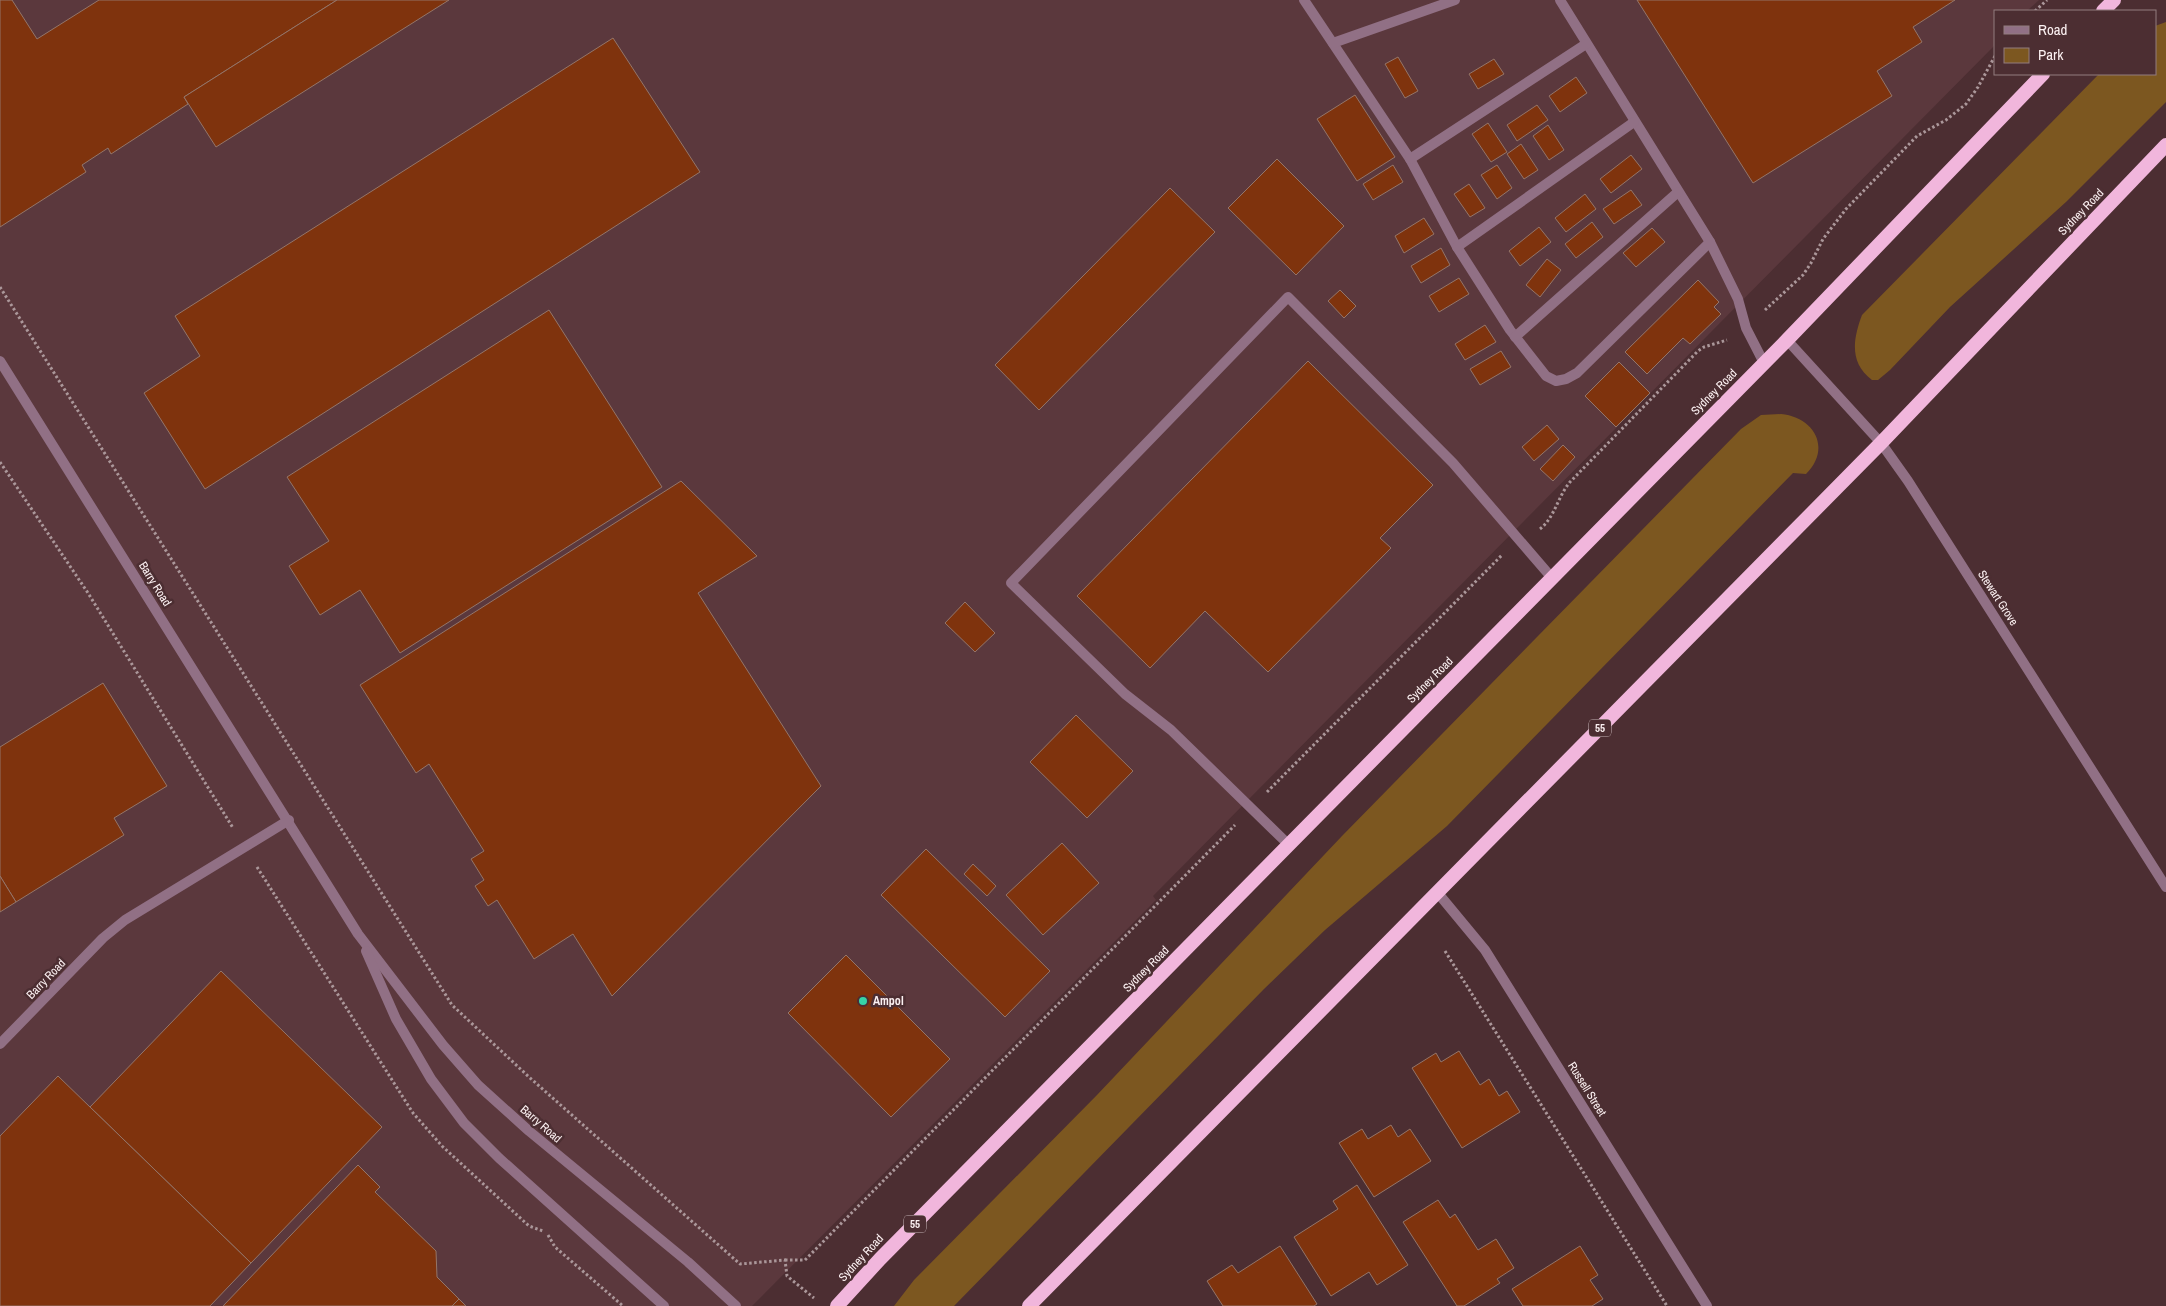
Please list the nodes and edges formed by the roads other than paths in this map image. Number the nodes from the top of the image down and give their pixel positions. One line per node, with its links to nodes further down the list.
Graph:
1 (1304, 0): 6 (street)
2 (1455, 0): 6 (street)
3 (1560, 0): 7 (street)
4 (2114, 0): 5 (highway)
5 (2104, 10)
6 (1333, 43): 11 (street)
7 (1586, 44): 9 (street); 11 (street)
8 (2042, 75): 16 (highway, Sydney Road / 55)
9 (1634, 122): 12 (street); 14 (street)
10 (2166, 145): 19 (highway, Sydney Road / 55)
11 (1410, 159): 14 (street)
12 (1678, 192): 13 (street); 15 (street)
13 (1710, 242): 15 (street); 18 (street)
14 (1457, 247): 15 (street)
15 (1515, 337)
16 (1787, 340): 18 (highway, Sydney Road / 55); 19 (street, Stewart Grove)
17 (0, 362): 21 (street, Barry Road)
18 (1764, 363): 20 (highway, Sydney Road / 55)
19 (1881, 443): 23 (street, Stewart Grove); 24 (highway, Sydney Road / 55)
20 (1552, 578): 22 (highway, Sydney Road / 55); 22 (street)
21 (288, 820): 25 (street, Barry Road); 26 (street, Barry Road)
22 (1289, 845): 29 (highway, Sydney Road / 55)
23 (2166, 887)
24 (1437, 892): 30 (highway, Sydney Road / 55); 31 (street, Russell Street)
25 (358, 934): 27 (street, Barry Road); 28 (street, Barry Road)
26 (0, 1044)
27 (664, 1306)
28 (736, 1306)
29 (837, 1306)
30 (1029, 1306)
31 (1707, 1306)

